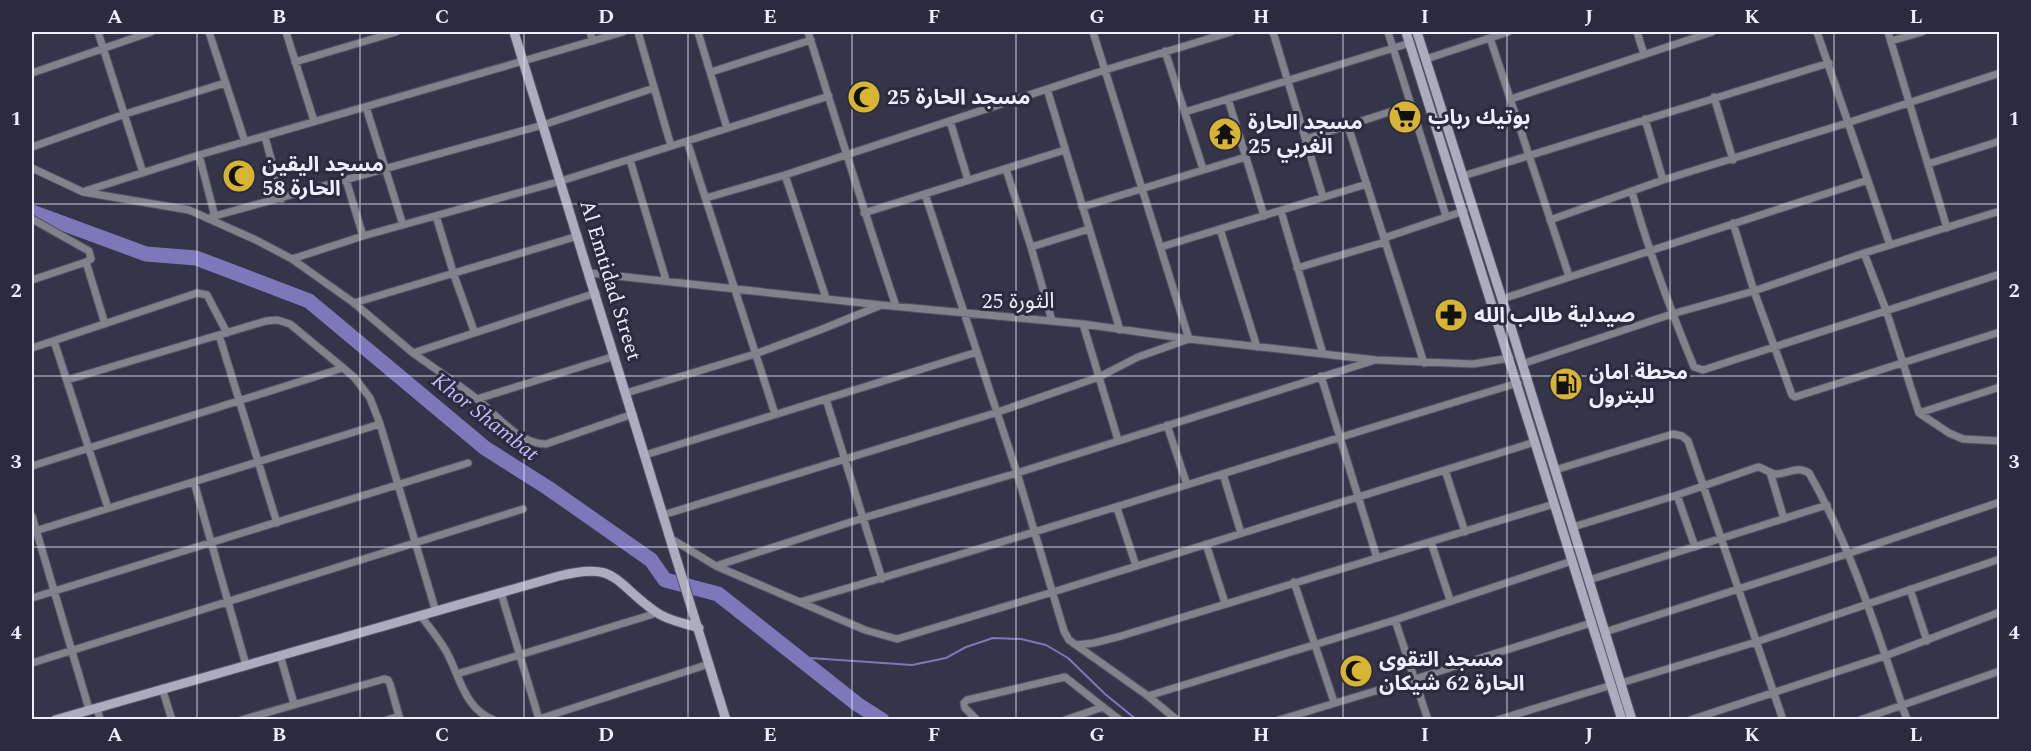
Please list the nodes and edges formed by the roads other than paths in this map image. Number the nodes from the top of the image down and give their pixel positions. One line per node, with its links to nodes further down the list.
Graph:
1 (99, 32): 30 (street)
2 (151, 32): 30 (street)
3 (209, 32): 43 (street)
4 (286, 32): 36 (street)
5 (396, 32): 36 (street)
6 (514, 32): 35 (main road, Al Emtidad Street)
7 (590, 32): 27 (street)
8 (623, 32): 27 (street)
9 (638, 32): 44 (street)
10 (698, 32): 39 (street)
11 (808, 32): 26 (street)
12 (1093, 32): 38 (street)
13 (1231, 32): 24 (street)
14 (1273, 32): 42 (street)
15 (1388, 32): 31 (street)
16 (1406, 32): 29 (main road)
17 (1417, 32): 34 (main road)
18 (1508, 32): 25 (street)
19 (1637, 32): 33 (street)
20 (1712, 32): 33 (street)
21 (1817, 32): 37 (street)
22 (1888, 32): 28 (street)
23 (1922, 32): 28 (street)
24 (1208, 35): 32 (street)
25 (1490, 38): 34 (street); 49 (street)
26 (811, 40): 39 (street); 46 (street)
27 (593, 41): 35 (street)
28 (1891, 42): 50 (street)
29 (1410, 43): 31 (street); 99 (main road)
30 (104, 48): 40 (street); 54 (street)
31 (1393, 48): 42 (street); 51 (street)
32 (1165, 51): 38 (street); 53 (street)
33 (1644, 54): 49 (street)
34 (1426, 59): 83 (main road)
35 (523, 61): 52 (street); 59 (main road, Al Emtidad Street)
36 (295, 62): 57 (street)
37 (1829, 63): 47 (street); 58 (street)
38 (1105, 70): 45 (street); 90 (street)
39 (711, 72): 61 (street)
40 (32, 73)
41 (2000, 73): 50 (street)
42 (1289, 80): 48 (street); 63 (street)
43 (225, 83): 54 (street); 66 (street)
44 (654, 88): 59 (street); 67 (street)
45 (1047, 90): 56 (street); 69 (street)
46 (829, 96): 61 (street); 70 (street)
47 (1714, 97): 55 (street); 75 (street)
48 (1228, 99): 53 (street); 73 (street)
49 (1511, 99): 72 (street)
50 (1910, 103): 58 (street); 76 (street)
51 (1411, 105): 60 (street); 104 (street)
52 (366, 107): 57 (street); 78 (street)
53 (1185, 112): 80 (street)
54 (125, 114): 68 (street); 81 (street)
55 (1645, 119): 72 (street); 86 (street)
56 (950, 120): 70 (street); 85 (street)
57 (314, 121): 62 (street)
58 (1847, 123): 75 (street); 87 (street)
59 (543, 125): 78 (street); 88 (main road, Al Emtidad Street)
60 (1348, 126): 63 (street); 89 (street)
61 (727, 128): 64 (street)
62 (265, 136): 66 (street); 96 (street)
63 (1306, 139): 94 (street)
64 (687, 141): 67 (street); 95 (street)
65 (2000, 141): 76 (street)
66 (244, 142): 71 (street)
67 (671, 146): 74 (street)
68 (32, 147)
69 (1065, 150): 79 (street); 97 (street)
70 (848, 154): 82 (street); 101 (street)
71 (199, 155): 81 (street); 105 (street)
72 (1528, 155): 83 (street); 107 (street)
73 (1246, 156): 80 (street); 103 (street)
74 (630, 160): 88 (street); 129 (street)
75 (1733, 160): 86 (street)
76 (1928, 164): 110 (street)
77 (32, 168): 91 (street)
78 (386, 169): 84 (street); 109 (street)
79 (1006, 169): 85 (street); 118 (street)
80 (1203, 169): 90 (street)
81 (143, 174): 91 (street)
82 (784, 175): 95 (street); 133 (street)
83 (1463, 176): 134 (main road)
84 (346, 180): 96 (street); 113 (street)
85 (968, 180): 93 (street)
86 (1663, 180): 92 (street)
87 (1868, 180): 108 (street); 116 (street)
88 (561, 181): 102 (street); 114 (main road, Al Emtidad Street)
89 (1367, 184): 94 (street); 115 (street)
90 (1142, 189): 97 (street); 117 (street)
91 (83, 192): 105 (street)
92 (1632, 192): 107 (street); 119 (street)
93 (925, 194): 101 (street); 139 (street)
94 (1323, 197): 98 (street)
95 (706, 198): 130 (street)
96 (282, 199): 105 (street)
97 (1082, 207): 111 (street)
98 (1281, 211): 103 (street); 123 (street)
99 (1464, 211): 104 (street); 158 (main road)
100 (2000, 211): 110 (street)
101 (864, 213): 137 (street)
102 (436, 216): 109 (street); 126 (street)
103 (1264, 216): 112 (street)
104 (1446, 216): 115 (street)
105 (212, 217): 121 (street)
106 (32, 219): 122 (street)
107 (1550, 220): 127 (street)
108 (1733, 223): 119 (street); 131 (street)
109 (403, 225): 113 (street)
110 (1947, 228): 116 (street)
111 (1089, 229): 118 (street); 144 (street)
112 (1220, 229): 117 (street); 150 (street)
113 (363, 236): 121 (street)
114 (578, 236): 124 (main road, Al Emtidad Street); 126 (street)
115 (1385, 240): 123 (street); 161 (street)
116 (1890, 245): 120 (street)
117 (1161, 247): 148 (street)
118 (1031, 248): 141 (street)
119 (1649, 250): 127 (street); 140 (street)
120 (1864, 253): 131 (street); 138 (street)
121 (292, 259): 135 (street)
122 (86, 262): 128 (street); 142 (street)
123 (1297, 268): 156 (street)
124 (590, 273): 129 (street); 132 (main road, Al Emtidad Street)
125 (2000, 274): 138 (street)
126 (454, 275): 135 (street); 145 (street)
127 (1569, 276): 134 (street)
128 (32, 280)
129 (666, 280): 130 (street)
130 (734, 289): 133 (street); 155 (street)
131 (1754, 291): 140 (street); 151 (street)
132 (596, 293): 145 (street); 157 (main road, Al Emtidad Street)
133 (826, 298): 136 (street)
134 (1502, 299): 162 (main road)
135 (354, 303): 153 (street)
136 (881, 305): 137 (street); 155 (street)
137 (896, 306): 139 (street)
138 (1886, 310): 151 (street); 160 (street)
139 (964, 312): 141 (street); 154 (street)
140 (1672, 314): 151 (street); 162 (street)
141 (1052, 321): 143 (street)
142 (105, 324): 147 (street); 149 (street)
143 (1083, 324): 144 (street); 165 (street)
144 (1120, 330): 148 (street)
145 (474, 331): 153 (street)
146 (2000, 332): 160 (street)
147 (223, 334): 163 (street); 166 (street); 172 (street)
148 (1189, 339): 150 (street); 165 (street)
149 (54, 341): 152 (street); 166 (street)
150 (1257, 346): 156 (street)
151 (1774, 346): 160 (street)
152 (32, 348)
153 (413, 352): 170 (street)
154 (977, 352): 171 (street); 173 (street)
155 (755, 354): 169 (street); 176 (street)
156 (1323, 354): 159 (street)
157 (615, 356): 169 (main road, Al Emtidad Street); 170 (street)
158 (1510, 358): 161 (street); 167 (main road)
159 (1376, 360): 161 (street); 164 (street)
160 (1903, 362): 174 (street)
161 (1424, 363)
162 (1522, 364): 190 (main road)
163 (344, 368): 172 (street); 177 (street)
164 (1321, 376): 178 (street); 179 (street)
165 (1099, 377): 173 (street); 180 (street)
166 (67, 380): 183 (street)
167 (1518, 383): 179 (street); 182 (main road)
168 (2000, 387): 174 (street)
169 (626, 393): 175 (main road, Al Emtidad Street)
170 (477, 399): 175 (street)
171 (826, 399): 176 (street); 185 (street)
172 (240, 402): 183 (street); 186 (street)
173 (998, 412): 185 (street); 191 (street)
174 (1919, 413): 181 (street)
175 (633, 414): 184 (main road, Al Emtidad Street)
176 (775, 414): 184 (street)
177 (380, 424): 186 (street); 195 (street)
178 (1167, 425): 180 (street); 196 (street)
179 (1339, 437): 193 (street); 199 (street)
180 (1118, 440): 191 (street)
181 (2000, 441)
182 (1535, 442): 189 (street); 201 (main road)
183 (89, 448): 188 (street); 203 (street)
184 (645, 455): 206 (main road, Al Emtidad Street)
185 (846, 460): 206 (street); 208 (street)
186 (258, 462): 194 (street); 210 (street)
187 (468, 463): 195 (street)
188 (32, 466)
189 (1445, 470): 199 (street); 214 (street)
190 (1555, 470): 197 (street); 211 (main road)
191 (1017, 472): 208 (street); 213 (street)
192 (1770, 472): 197 (street); 202 (street); 209 (street)
193 (1223, 474): 196 (street); 215 (street)
194 (194, 482): 203 (street); 220 (street)
195 (397, 484): 210 (street); 218 (street)
196 (1187, 485): 204 (street)
197 (1704, 486): 198 (street); 217 (street)
198 (1677, 495): 211 (street); 222 (street)
199 (1358, 498): 215 (street); 224 (street)
200 (2000, 502): 223 (street)
201 (1554, 504): 214 (street); 226 (main road)
202 (1827, 505): 209 (street); 223 (street)
203 (108, 508): 212 (street)
204 (1117, 508): 213 (street); 228 (street)
205 (523, 509): 218 (street)
206 (663, 515): 216 (main road, Al Emtidad Street)
207 (32, 516): 212 (street)
208 (863, 518): 227 (street); 229 (street)
209 (1784, 519): 217 (street)
210 (277, 523): 220 (street)
211 (1573, 527): 230 (main road)
212 (34, 532): 234 (street)
213 (1036, 532): 229 (street); 236 (street)
214 (1465, 532): 219 (street)
215 (1241, 533): 221 (street)
216 (671, 539): 227 (street); 249 (main road, Al Emtidad Street)
217 (1721, 539): 222 (street); 233 (street)
218 (415, 541): 240 (street); 243 (street)
219 (1431, 542): 224 (street); 238 (street)
220 (212, 543): 234 (street); 240 (street)
221 (1206, 544): 228 (street); 241 (street)
222 (1695, 547): 230 (street)
223 (1847, 554): 233 (street); 242 (street)
224 (1377, 558): 231 (street)
225 (2000, 559): 232 (street)
226 (1572, 561): 238 (street); 248 (main road)
227 (716, 566): 239 (street)
228 (1136, 566): 236 (street)
229 (882, 579): 239 (street)
230 (1589, 580): 250 (main road)
231 (1294, 582): 241 (street); 253 (street)
232 (1910, 588): 242 (street); 251 (street)
233 (1738, 590): 250 (street); 252 (street)
234 (54, 591): 237 (street); 255 (street)
235 (501, 592): 243 (main road); 245 (main road); 258 (street)
236 (1053, 592): 239 (street); 254 (street)
237 (32, 598)
238 (1450, 600): 247 (street)
239 (800, 602)
240 (228, 603): 255 (street); 261 (street)
241 (1225, 603): 254 (street)
242 (1865, 603): 252 (street); 257 (street)
243 (436, 612): 246 (main road)
244 (2000, 612): 251 (street)
245 (657, 613): 249 (main road); 258 (street)
246 (422, 616): 256 (main road); 263 (street)
247 (1395, 620): 253 (street); 264 (street)
248 (1591, 622): 264 (street); 265 (main road)
249 (698, 624): 260 (main road, Al Emtidad Street)
250 (1605, 632): 265 (main road)
251 (1927, 640): 257 (street)
252 (1756, 642): 265 (street); 267 (street)
253 (1314, 643): 268 (street); 269 (street)
254 (1076, 645): 268 (street)
255 (72, 651): 259 (street); 273 (street)
256 (280, 655): 261 (main road); 270 (street)
257 (1885, 656): 267 (street); 271 (street)
258 (519, 657): 263 (street); 275 (street)
259 (32, 663)
260 (709, 664): 275 (street); 282 (main road, Al Emtidad Street)
261 (246, 665): 266 (main road)
262 (2000, 671): 271 (street)
263 (457, 674): 281 (street)
264 (1415, 679): 269 (street); 288 (street)
265 (1616, 684): 289 (street); 290 (main road); 291 (main road)
266 (162, 688): 273 (main road); 278 (street)
267 (1774, 693): 292 (street); 293 (street)
268 (1148, 696): 286 (street)
269 (1334, 702): 287 (street)
270 (294, 704): 274 (street); 279 (street)
271 (1902, 705): 294 (street); 295 (street)
272 (1103, 707): 283 (street); 284 (street); 285 (street)
273 (93, 708): 276 (main road); 277 (street)
274 (399, 718): 280 (street)
275 (537, 719)
276 (55, 720)
277 (100, 720)
278 (172, 720)
279 (241, 720)
280 (387, 720)
281 (494, 720)
282 (726, 720)
283 (977, 720)
284 (1065, 720)
285 (1120, 720)
286 (1177, 720)
287 (1279, 720)
288 (1428, 720)
289 (1497, 720)
290 (1622, 720)
291 (1632, 720)
292 (1690, 720)
293 (1783, 720)
294 (1860, 720)
295 (1907, 720)

